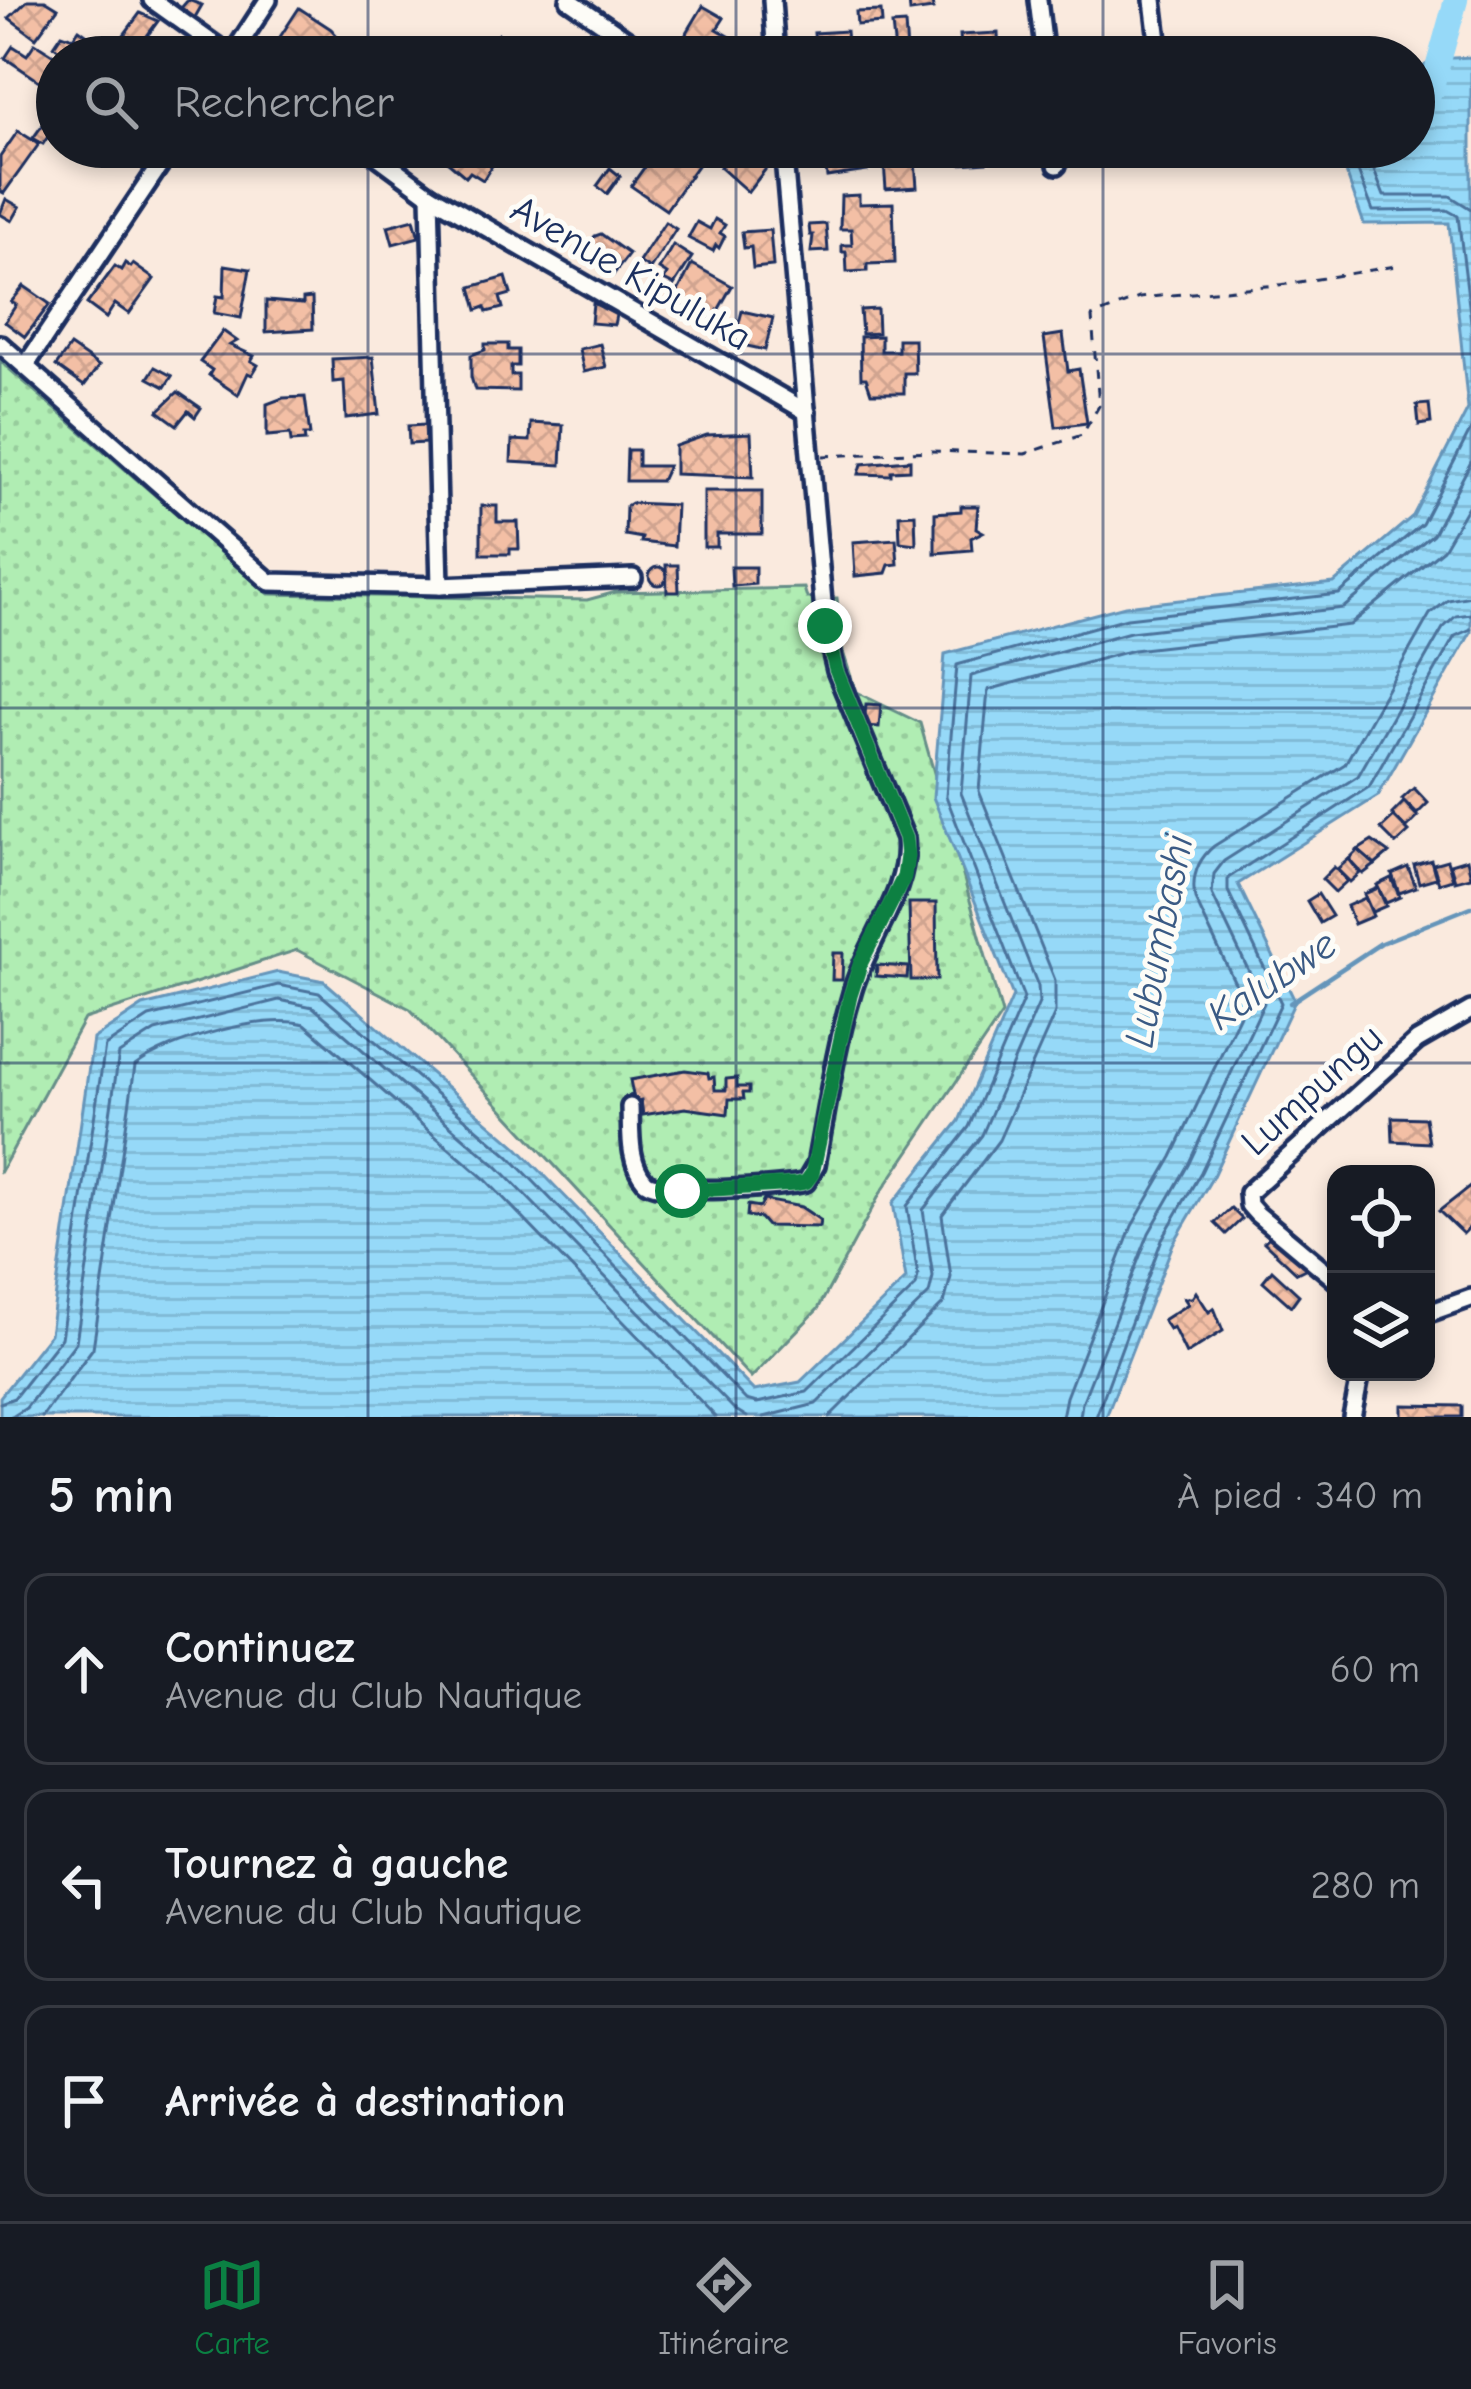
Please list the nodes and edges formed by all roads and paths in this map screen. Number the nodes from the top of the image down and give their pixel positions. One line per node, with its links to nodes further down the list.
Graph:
1 (152, 0): 7 (street)
2 (268, 0): 8 (street)
3 (568, 0): 9 (street)
4 (772, 0): 10 (street)
5 (1038, 0): 11 (street)
6 (1153, 0): 12 (street)
7 (202, 36)
8 (245, 36)
9 (621, 36)
10 (775, 36)
11 (1042, 36)
12 (1157, 36)
13 (158, 168): 19 (street)
14 (393, 168): 16 (street, Avenue Kipuluka)
15 (785, 168): 20 (street)
16 (430, 195): 20 (street, Avenue Kipuluka); 23 (street)
17 (1395, 266): 21 (path)
18 (0, 344): 19 (street)
19 (26, 365): 23 (street)
20 (808, 412): 21 (street)
21 (809, 457): 25 (street)
22 (633, 578): 23 (street)
23 (440, 586)
24 (1471, 1010): 26 (street, Lumpungu)
25 (630, 1107)
26 (1328, 1273)
27 (1471, 1298): 28 (street)
28 (1435, 1311)
29 (1359, 1381): 30 (street)
30 (1352, 1417)

